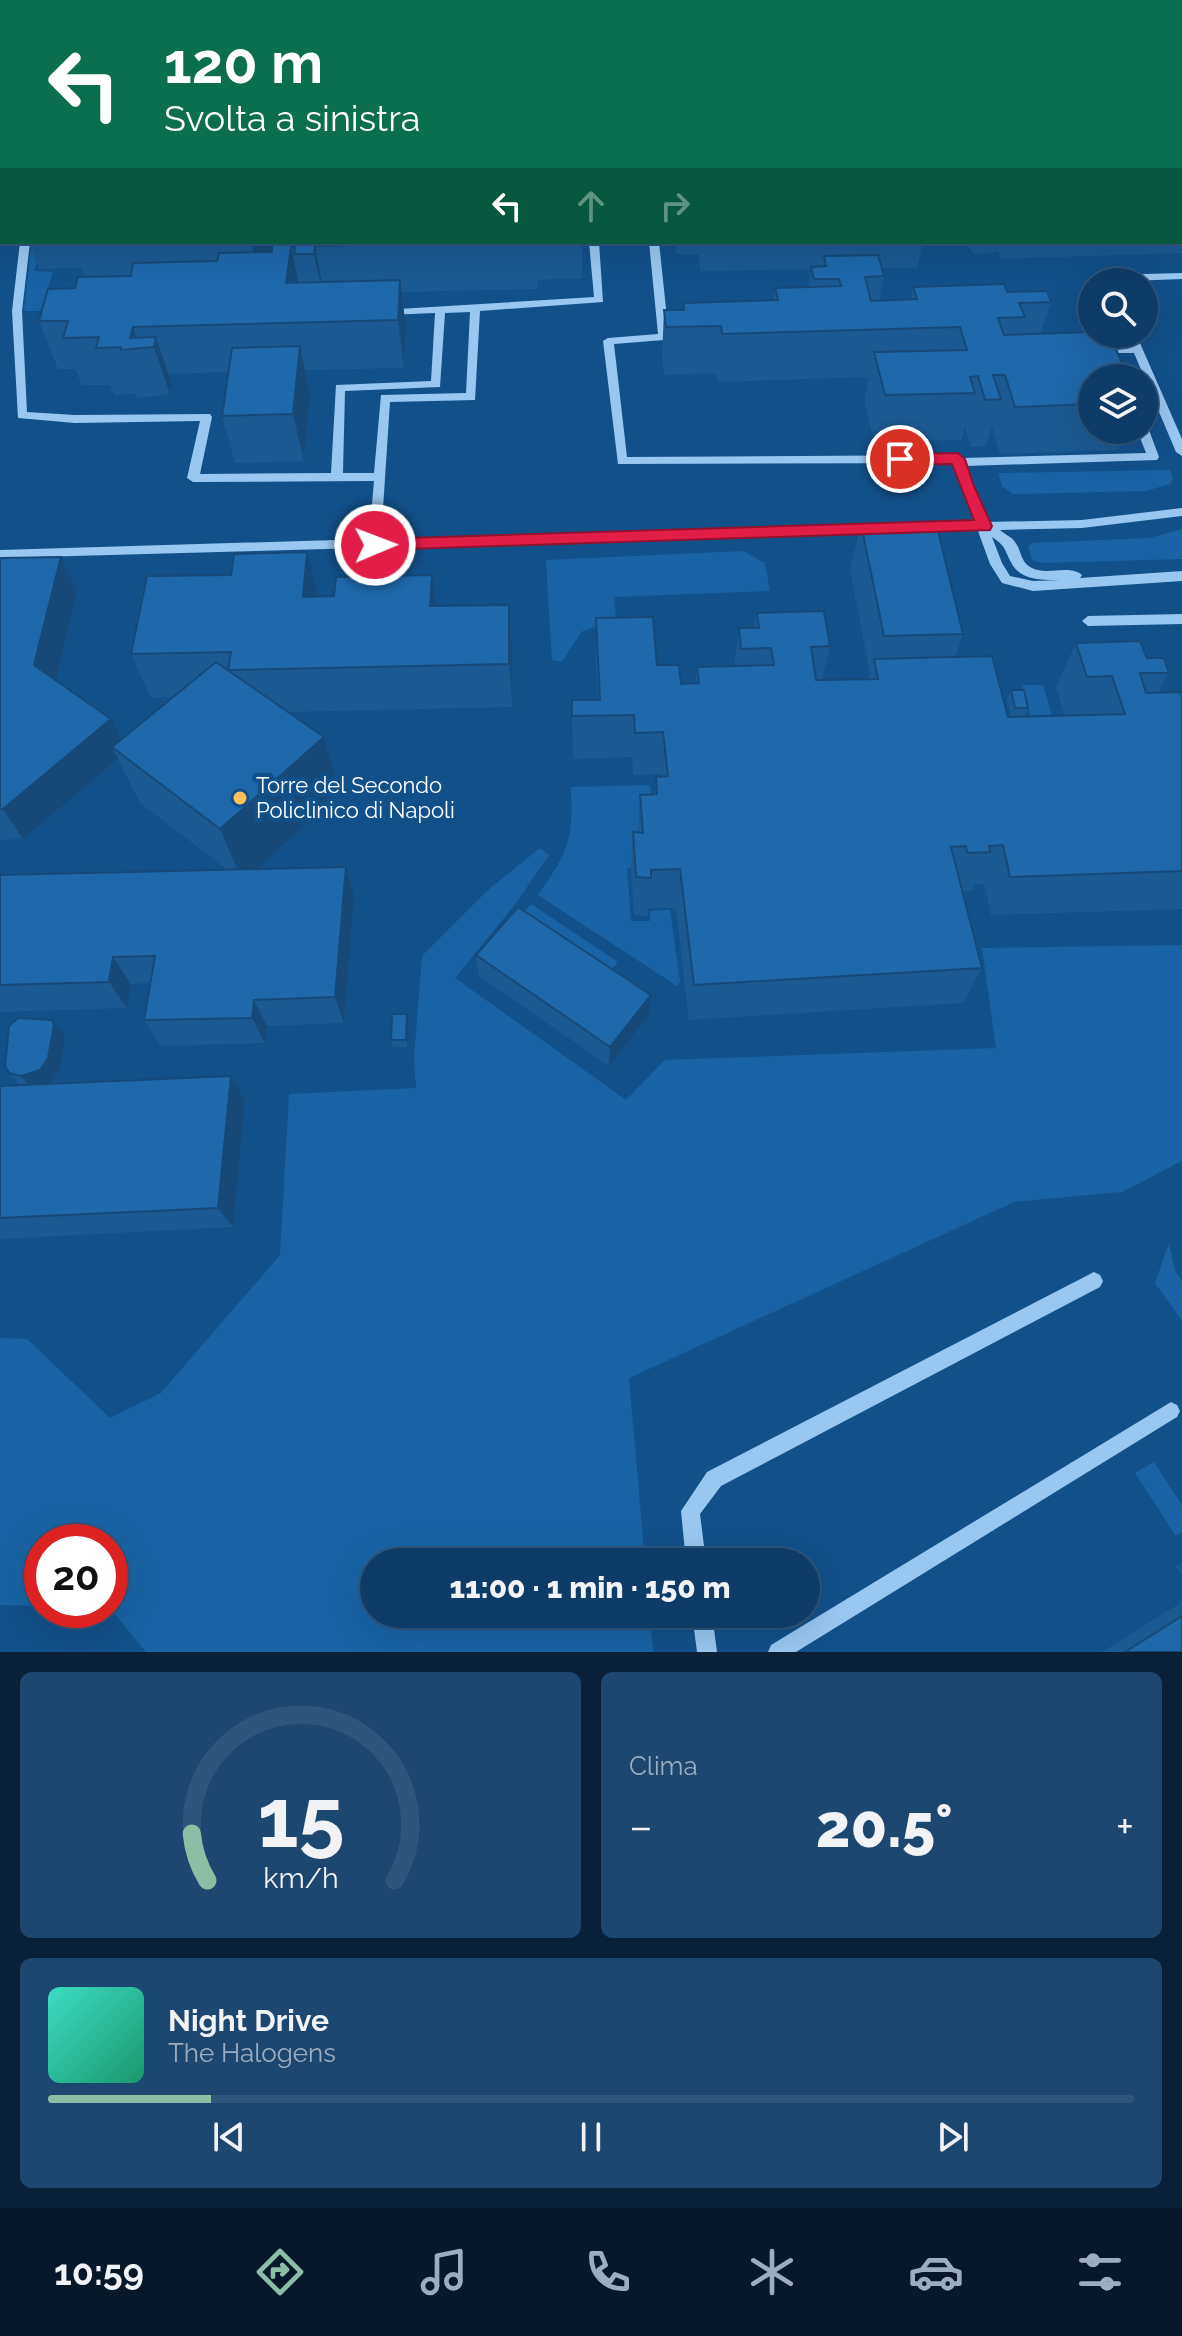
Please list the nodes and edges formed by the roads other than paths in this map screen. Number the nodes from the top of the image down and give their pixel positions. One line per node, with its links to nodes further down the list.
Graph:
1 (25, 244): 14 (lane)
2 (594, 244): 6 (lane)
3 (654, 244): 13 (lane)
4 (1182, 276): 5 (lane)
5 (1158, 277)
6 (475, 308): 7 (lane); 15 (lane)
7 (440, 310): 8 (lane); 14 (lane)
8 (370, 312)
9 (1138, 350): 10 (lane); 12 (lane)
10 (1116, 364)
11 (1148, 444): 13 (lane)
12 (1182, 452)
13 (959, 462): 18 (lane)
14 (337, 477): 15 (lane)
15 (378, 477): 22 (lane)
16 (1182, 512): 17 (lane)
17 (1020, 525): 18 (lane); 21 (lane)
18 (984, 526): 19 (lane); 21 (lane); 24 (lane)
19 (904, 529)
20 (888, 530): 22 (lane)
21 (1010, 543): 24 (lane)
22 (375, 545): 23 (lane)
23 (0, 554)
24 (1182, 576)
25 (1182, 619): 26 (lane)
26 (1088, 621)
27 (1094, 1281): 29 (lane)
28 (1171, 1411): 32 (lane)
29 (694, 1548)
30 (704, 1628): 31 (lane)
31 (707, 1652)
32 (778, 1652)

